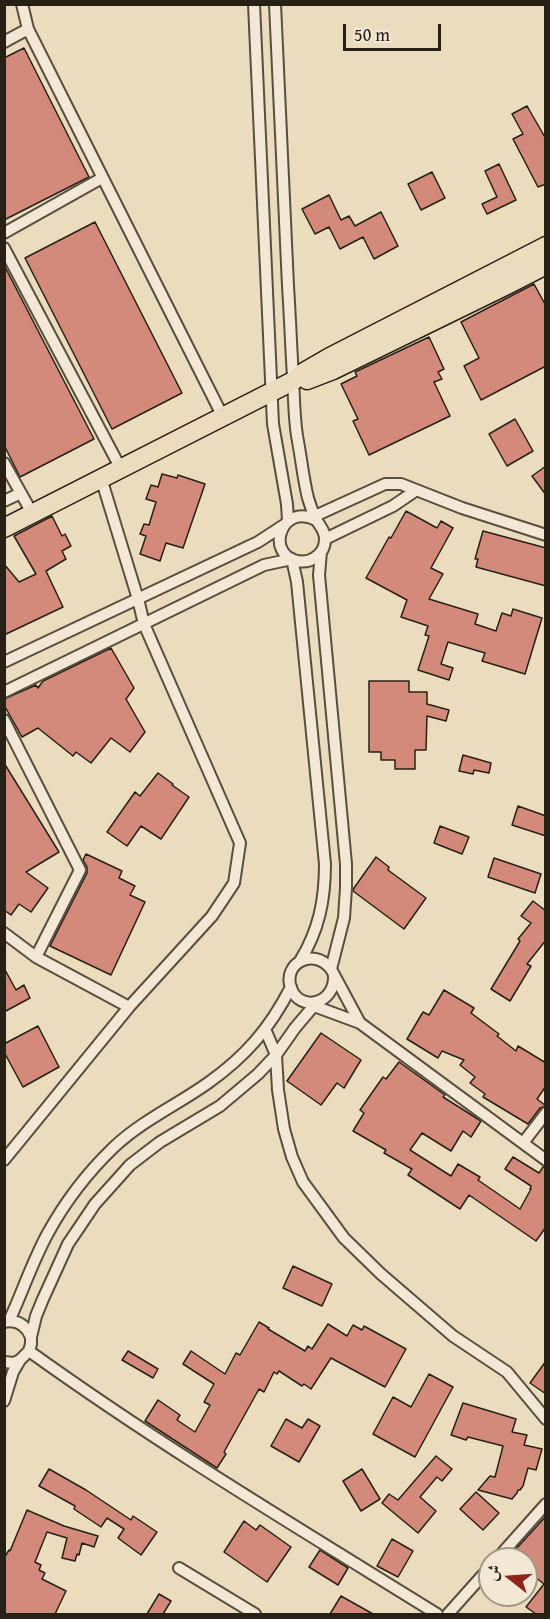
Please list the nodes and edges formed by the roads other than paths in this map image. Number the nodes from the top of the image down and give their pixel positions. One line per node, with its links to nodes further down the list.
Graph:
1 (22, 4): 4 (street)
2 (254, 4): 12 (street)
3 (275, 4): 11 (street)
4 (27, 29): 5 (street); 6 (street)
5 (4, 42)
6 (102, 178): 7 (street); 13 (street)
7 (4, 233)
8 (546, 246): 11 (main road)
9 (4, 248): 15 (street)
10 (546, 265): 11 (main road)
11 (293, 381): 12 (main road); 21 (street)
12 (272, 392): 13 (main road); 22 (street)
13 (223, 417): 15 (main road)
14 (4, 463): 18 (street)
15 (121, 469): 16 (main road)
16 (102, 478): 20 (main road); 28 (street)
17 (415, 491): 21 (street); 24 (street); 25 (street)
18 (21, 493): 19 (street); 20 (street)
19 (4, 501)
20 (32, 513): 23 (main road)
21 (314, 518): 22 (street); 25 (street)
22 (286, 523): 27 (street); 28 (street)
23 (4, 528)
24 (546, 535)
25 (325, 539): 26 (street)
26 (321, 552): 27 (street); 36 (street)
27 (292, 560): 29 (street); 35 (street)
28 (138, 599): 29 (street); 30 (street)
29 (144, 624): 31 (street); 39 (street)
30 (4, 662)
31 (4, 692)
32 (4, 720): 34 (street)
33 (4, 933): 34 (street)
34 (36, 957): 39 (street)
35 (300, 961): 36 (street); 37 (street)
36 (333, 972): 38 (street); 40 (street)
37 (291, 987): 38 (street); 41 (street)
38 (312, 1003): 40 (street); 42 (street)
39 (129, 1006): 45 (street)
40 (360, 1023): 44 (street)
41 (265, 1029): 42 (street); 47 (street)
42 (276, 1055): 48 (street); 53 (street)
43 (546, 1113): 44 (street)
44 (523, 1143): 46 (street)
45 (4, 1160)
46 (546, 1160)
47 (7, 1322): 48 (street)
48 (31, 1337): 49 (street)
49 (29, 1351): 50 (street); 59 (street)
50 (20, 1360): 51 (street); 52 (street)
51 (4, 1362)
52 (4, 1401)
53 (546, 1419)
54 (546, 1504): 55 (street)
55 (508, 1547)
56 (179, 1568): 58 (street)
57 (478, 1580): 60 (street)
58 (255, 1614)
59 (438, 1614)
60 (448, 1614)

